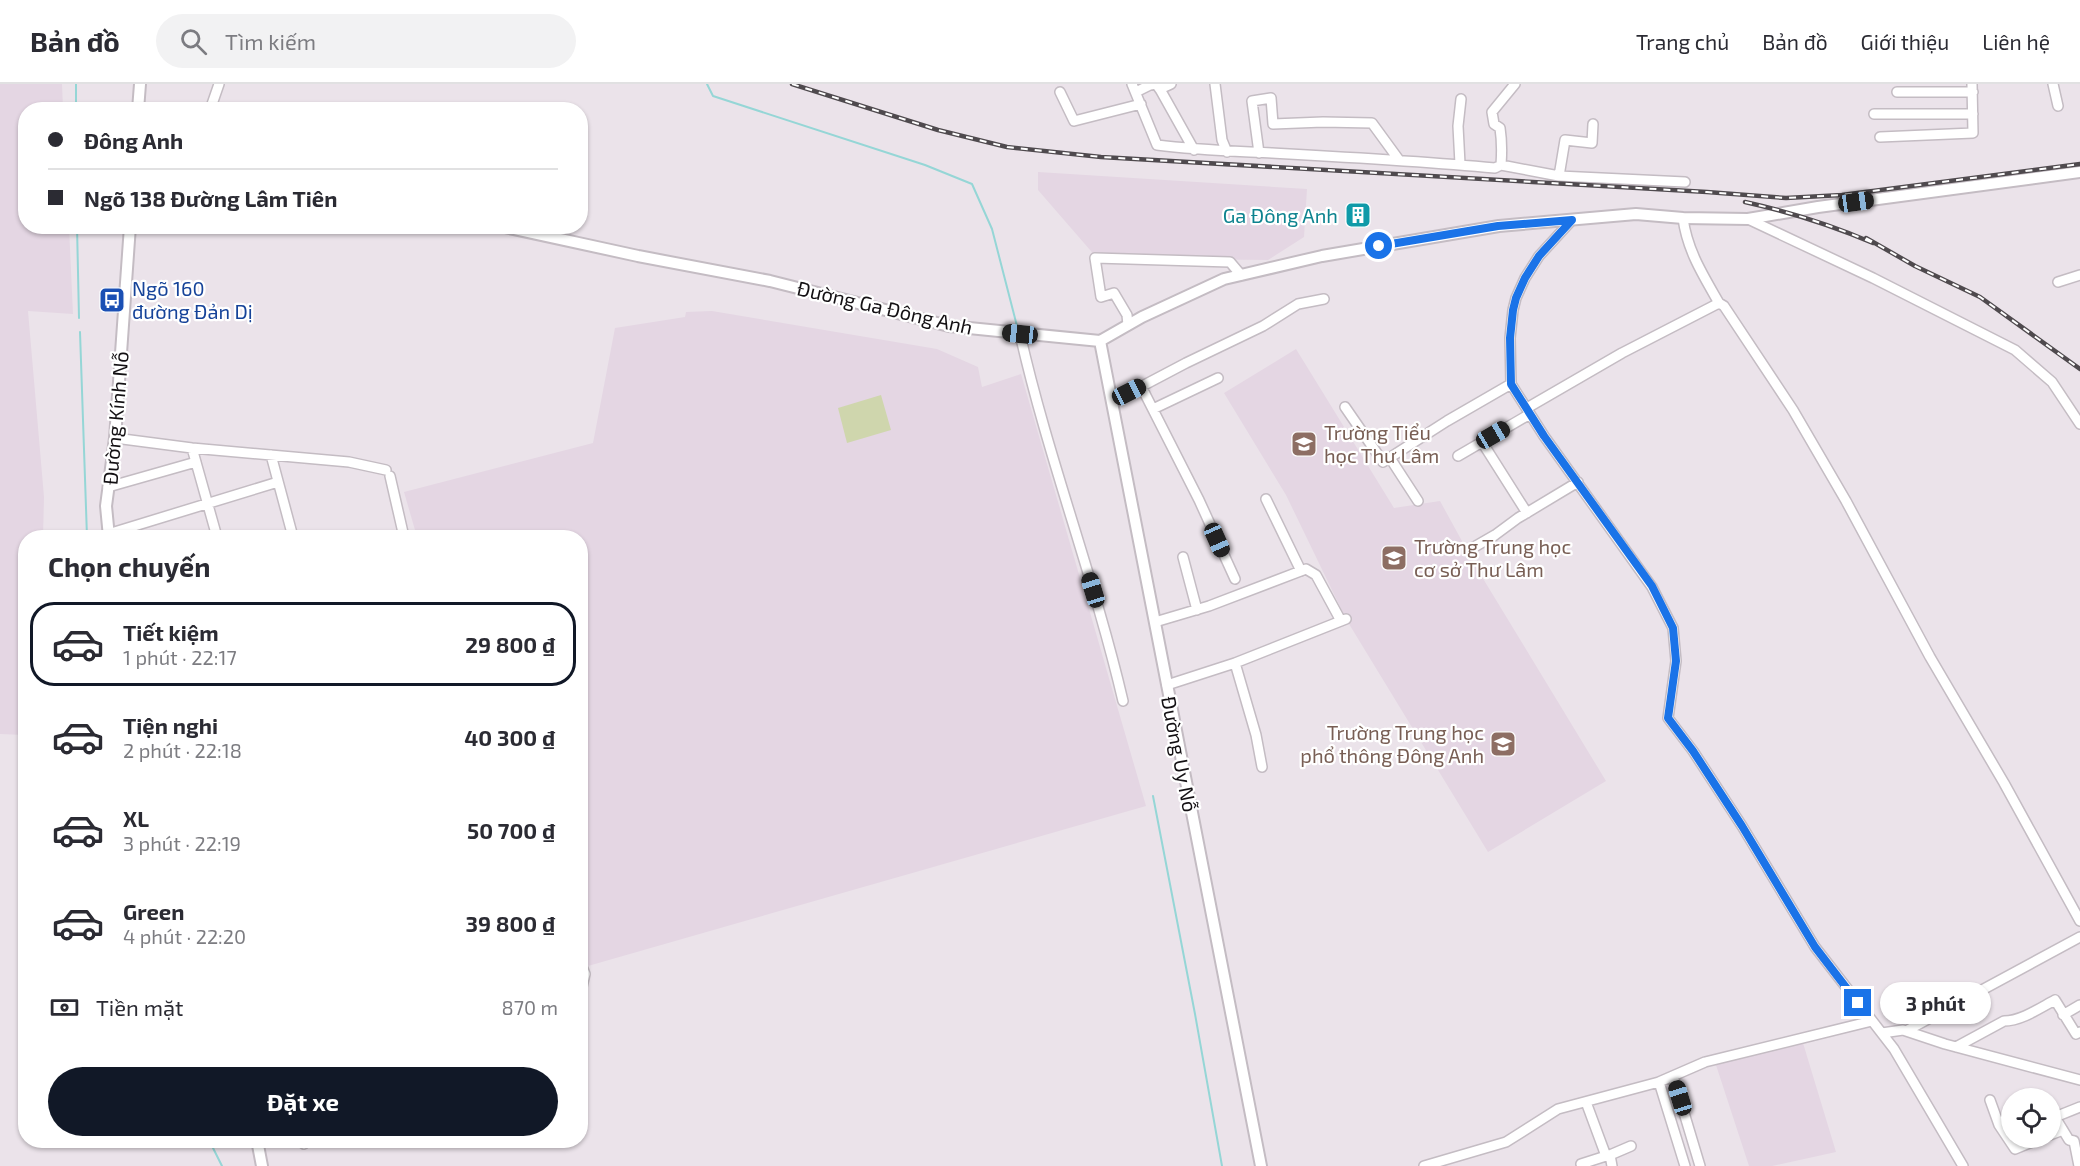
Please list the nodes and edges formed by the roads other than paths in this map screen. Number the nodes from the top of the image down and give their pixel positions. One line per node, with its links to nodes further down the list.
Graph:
1 (140, 84): 13 (street)
2 (219, 84): 14 (street)
3 (1171, 84): 9 (street)
4 (1215, 84): 22 (street)
5 (1515, 84): 26 (street)
6 (2053, 84): 16 (street)
7 (1134, 88): 9 (street); 15 (street)
8 (1973, 88): 11 (street); 18 (street)
9 (1161, 91): 21 (street)
10 (1060, 92): 15 (street)
11 (1897, 92)
12 (1461, 99): 25 (street)
13 (139, 102)
14 (213, 102)
15 (1141, 104): 21 (street)
16 (2058, 106)
17 (1875, 114): 18 (street)
18 (1973, 114): 20 (street)
19 (1593, 124): 28 (street)
20 (1880, 137)
21 (1194, 150): 22 (street)
22 (1227, 152): 23 (street)
23 (1259, 153): 24 (street); 24 (street)
24 (1399, 160): 25 (street)
25 (1460, 164): 26 (street)
26 (1501, 165): 28 (street)
27 (2080, 172): 31 (street)
28 (1559, 176): 29 (street)
29 (1685, 182)
30 (1683, 218): 31 (street); 32 (street); 39 (street)
31 (1748, 219): 50 (street)
32 (1572, 220): 35 (street); 44 (street)
33 (129, 234): 51 (street, Đường Kính Nỗ)
34 (537, 234): 41 (street, Đường Ga Đông Anh)
35 (1241, 275): 40 (street); 40 (street)
36 (2080, 275): 37 (street)
37 (2058, 282)
38 (1324, 299): 45 (street)
39 (1719, 303): 49 (street); 80 (street)
40 (1128, 325): 42 (street)
41 (1020, 334): 42 (street, Đường Ga Đông Anh); 78 (street)
42 (1100, 341): 46 (street, Đường Uy Nỗ)
43 (1218, 378): 48 (street)
44 (1511, 384): 49 (street); 56 (street)
45 (1141, 386): 46 (street); 48 (street)
46 (1112, 402): 75 (street, Đường Uy Nỗ)
47 (1345, 407): 56 (street)
48 (1153, 410): 73 (street)
49 (1528, 411): 52 (street); 59 (street)
50 (2080, 424)
51 (115, 438): 53 (street); 60 (street, Đường Kính Nỗ)
52 (1482, 442): 55 (street); 64 (street)
53 (192, 448): 54 (street); 57 (street)
54 (271, 455): 58 (street); 69 (street)
55 (1458, 456)
56 (1390, 458): 62 (street)
57 (196, 462): 60 (street); 63 (street)
58 (278, 482): 63 (street); 68 (street)
59 (1578, 482): 64 (street); 84 (street)
60 (108, 487): 65 (street, Đường Kính Nỗ)
61 (1266, 499): 72 (street)
62 (1418, 501)
63 (207, 503): 66 (street); 67 (street)
64 (1527, 513): 70 (street)
65 (108, 530)
66 (127, 530)
67 (215, 530)
68 (291, 530)
69 (402, 530)
70 (1469, 550)
71 (1184, 557): 74 (street)
72 (1301, 571): 74 (street); 76 (street)
73 (1235, 579)
74 (1197, 610): 75 (street)
75 (1155, 622): 77 (street, Đường Uy Nỗ)
76 (1235, 663): 77 (street); 79 (street)
77 (1167, 685): 103 (street, Đường Uy Nỗ)
78 (1123, 701)
79 (1262, 767)
80 (2080, 921)
81 (2080, 937): 85 (street)
82 (2080, 1005): 83 (street)
83 (2063, 1015): 86 (street); 88 (street)
84 (1872, 1021): 87 (street); 89 (street)
85 (1906, 1031): 87 (street); 88 (street)
86 (2080, 1032)
87 (1882, 1033): 108 (street)
88 (1956, 1047): 90 (street)
89 (1673, 1076): 91 (street); 107 (street)
90 (2080, 1080)
91 (1659, 1082): 93 (street); 106 (street)
92 (1990, 1100): 95 (street)
93 (1586, 1102): 99 (street); 100 (street)
94 (2080, 1107): 96 (street)
95 (2001, 1128)
96 (2063, 1130): 109 (street)
97 (1631, 1146): 99 (street)
98 (259, 1148): 102 (street)
99 (1608, 1156): 101 (street); 105 (street)
100 (1453, 1162): 104 (street)
101 (1581, 1164)
102 (262, 1166)
103 (1261, 1166)
104 (1424, 1166)
105 (1612, 1166)
106 (1685, 1166)
107 (1700, 1166)
108 (1963, 1166)
109 (2079, 1166)

